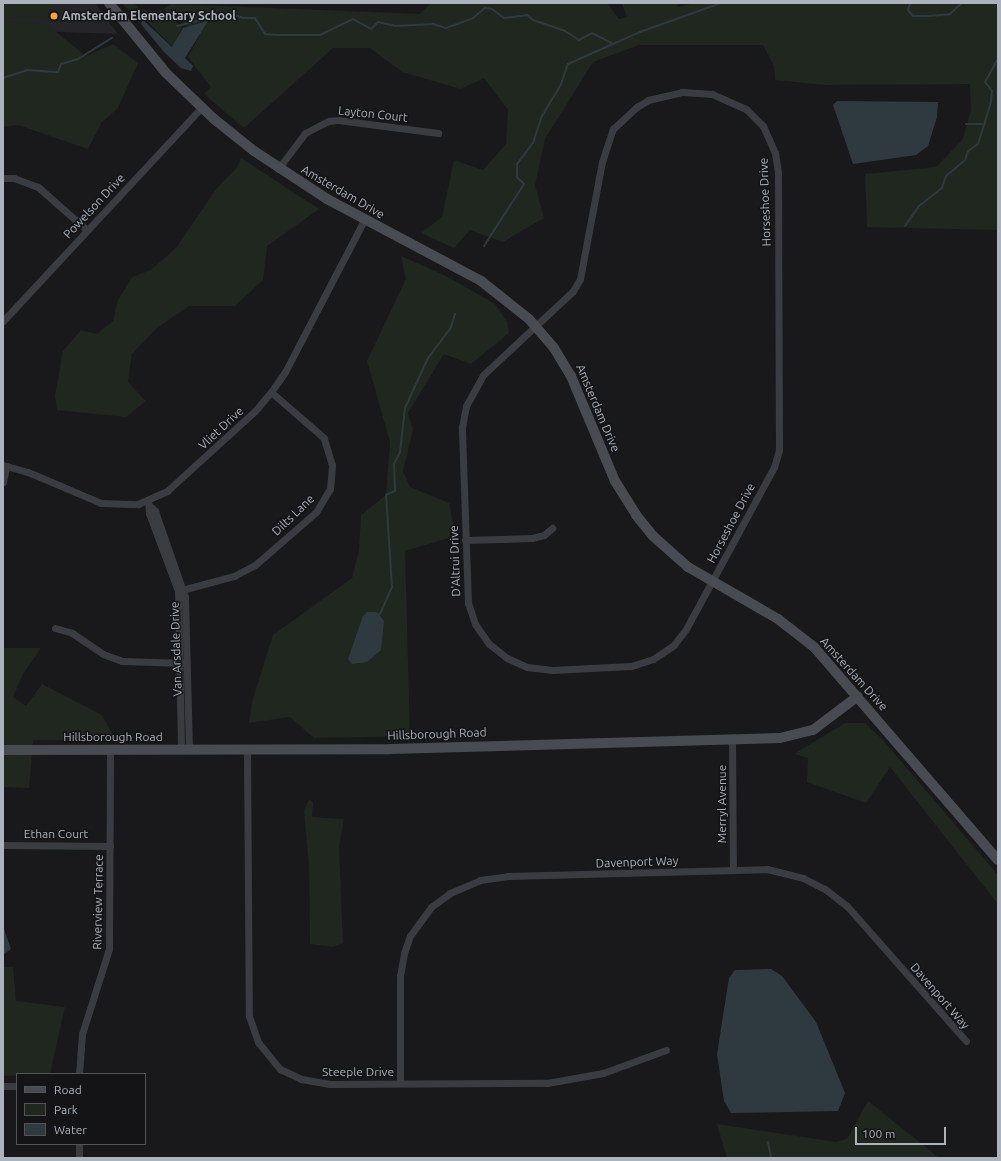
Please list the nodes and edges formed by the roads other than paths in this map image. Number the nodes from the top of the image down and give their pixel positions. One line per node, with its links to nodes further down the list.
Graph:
1 (109, 3): 2 (street, Amsterdam Drive)
2 (201, 108): 4 (street, Amsterdam Drive); 7 (street, Powelson Drive)
3 (438, 133): 4 (street, Layton Court)
4 (278, 169): 6 (street, Amsterdam Drive)
5 (3, 178): 7 (street)
6 (364, 220): 9 (street, Amsterdam Drive); 10 (street, Vliet Drive)
7 (87, 230): 8 (street, Powelson Drive)
8 (3, 321)
9 (536, 326): 15 (street, D'Altrui Drive); 16 (street, Amsterdam Drive); 16 (street, Horseshoe Drive)
10 (271, 392): 13 (street, Vliet Drive); 17 (street, Dilts Lane)
11 (5, 465): 12 (street); 13 (street, Vliet Drive)
12 (3, 482)
13 (150, 504): 17 (street, Van Arsdale Drive)
14 (552, 528): 15 (street)
15 (465, 540): 16 (street, D'Altrui Drive)
16 (711, 583): 20 (street, Amsterdam Drive)
17 (181, 590): 19 (street, Van Arsdale Drive)
18 (55, 628): 19 (street)
19 (184, 663): 24 (street, Van Arsdale Drive)
20 (858, 696): 21 (street, Hillsborough Road); 28 (street, Amsterdam Drive)
21 (732, 738): 25 (street, Hillsborough Road); 29 (street, Merryl Avenue)
22 (3, 750): 23 (street, Hillsborough Road)
23 (110, 750): 24 (street, Hillsborough Road); 27 (street, Riverview Terrace)
24 (185, 750): 25 (street, Hillsborough Road)
25 (247, 750): 33 (street, Steeple Drive)
26 (3, 845): 27 (street, Ethan Court)
27 (110, 846): 32 (street, Riverview Terrace)
28 (998, 860)
29 (733, 869): 30 (street, Davenport Way); 33 (street, Davenport Way)
30 (966, 1041)
31 (666, 1050): 33 (street, Steeple Drive)
32 (79, 1073)
33 (400, 1083)
34 (3, 1086): 35 (street)
35 (16, 1086)
36 (79, 1145): 37 (street)
37 (79, 1158)

